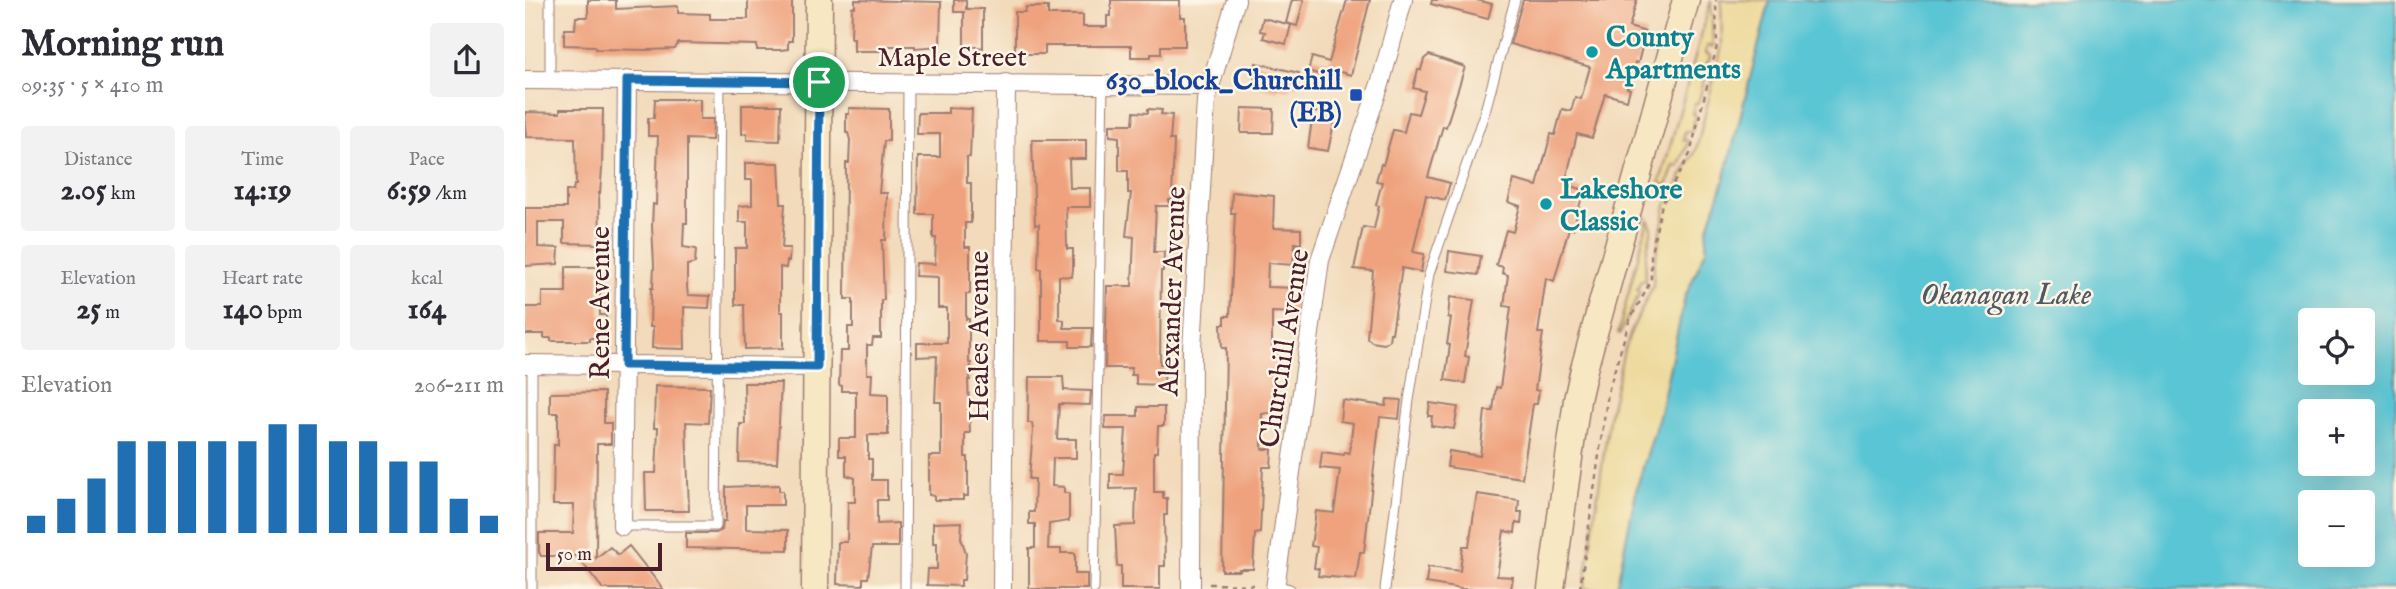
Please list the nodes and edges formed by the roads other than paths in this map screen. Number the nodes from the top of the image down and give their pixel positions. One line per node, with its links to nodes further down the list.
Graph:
1 (550, 0): 7 (lane)
2 (819, 0): 11 (street)
3 (1236, 0): 15 (street, Alexander Avenue)
4 (1403, 0): 23 (street, Churchill Avenue)
5 (1515, 0): 29 (lane)
6 (1686, 0): 30 (street)
7 (549, 79): 8 (street, Maple Street); 9 (street, Maple Street)
8 (525, 80)
9 (627, 80): 10 (street, Maple Street); 17 (street, Rene Avenue)
10 (720, 81): 11 (street, Maple Street); 18 (lane)
11 (819, 82): 12 (street, Maple Street); 19 (street)
12 (908, 82): 13 (street, Maple Street); 26 (lane)
13 (1006, 83): 14 (street, Maple Street); 27 (street, Heales Avenue)
14 (1103, 84): 15 (street, Maple Street); 28 (lane)
15 (1210, 86): 22 (street, Alexander Avenue)
16 (529, 364): 17 (street); 20 (lane)
17 (624, 365): 18 (street); 21 (street, Rene Avenue)
18 (717, 366): 19 (street); 21 (lane)
19 (817, 367): 25 (street)
20 (529, 496): 24 (lane)
21 (622, 526)
22 (1191, 586)
23 (1280, 588)
24 (532, 589)
25 (815, 589)
26 (905, 589)
27 (1002, 589)
28 (1094, 589)
29 (1385, 589)
30 (1551, 589)

